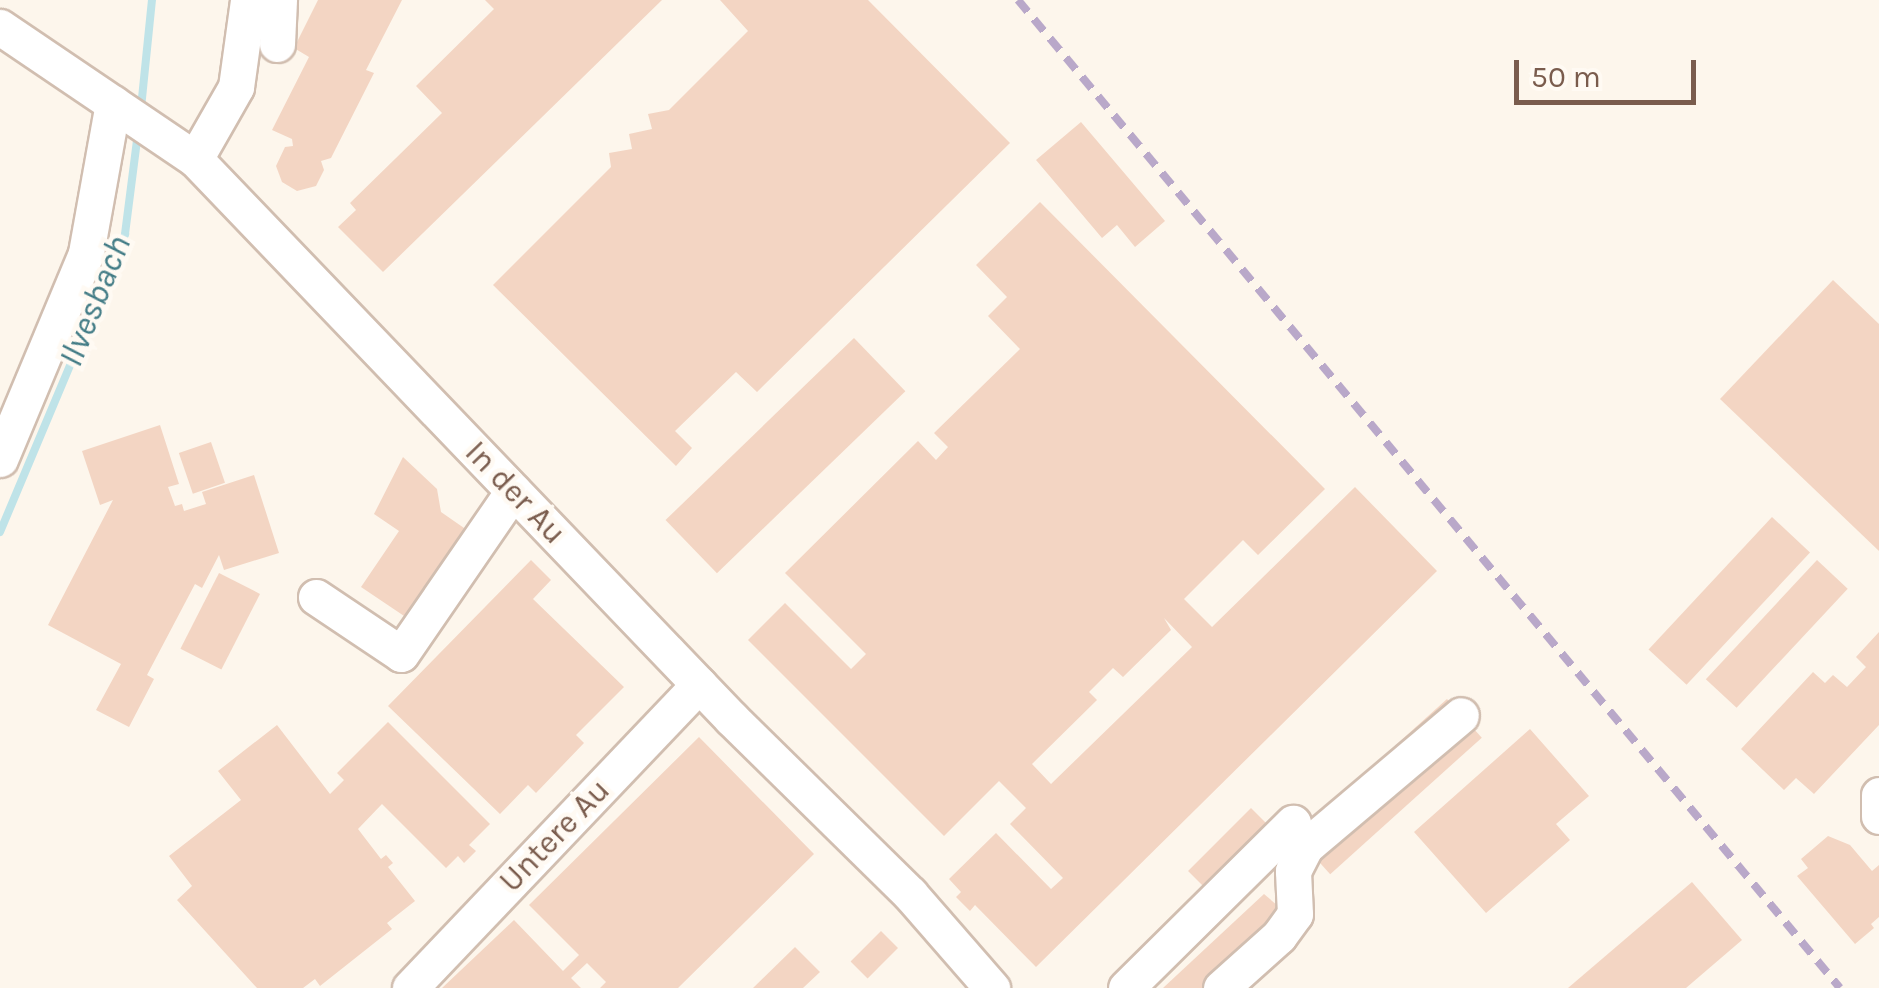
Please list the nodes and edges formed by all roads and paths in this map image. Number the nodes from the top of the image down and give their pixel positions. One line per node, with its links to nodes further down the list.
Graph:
1 (248, 0): 6 (street)
2 (279, 0): 4 (street)
3 (4, 30): 5 (street, In der Au)
4 (277, 44)
5 (131, 114): 6 (street, In der Au); 7 (street)
6 (195, 159): 8 (street, In der Au)
7 (0, 459)
8 (513, 491): 9 (street); 10 (street, In der Au)
9 (316, 596)
10 (699, 684): 17 (street, Untere Au); 18 (street, In der Au)
11 (1461, 714): 16 (street)
12 (1879, 795): 13 (street)
13 (1879, 816)
14 (1293, 823): 15 (street)
15 (1256, 859): 16 (street); 19 (street)
16 (1298, 901): 20 (street)
17 (410, 988)
18 (992, 988)
19 (1126, 988)
20 (1221, 988)

